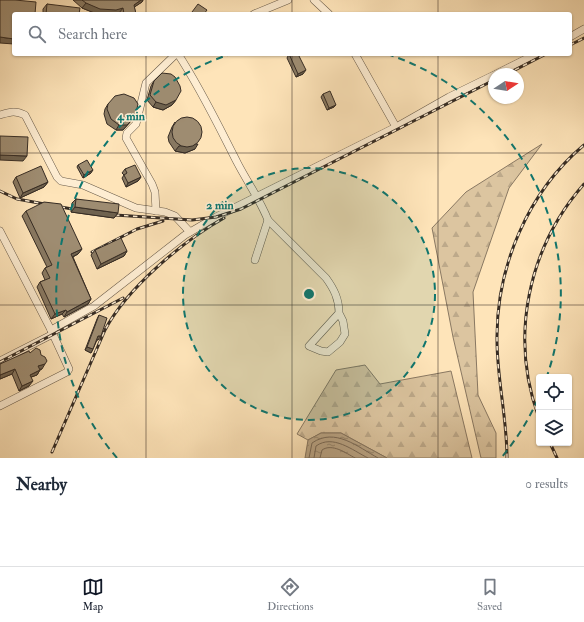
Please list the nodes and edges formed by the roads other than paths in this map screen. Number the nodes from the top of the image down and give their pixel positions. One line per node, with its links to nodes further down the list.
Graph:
1 (288, 0): 3 (lane)
2 (314, 0): 4 (lane)
3 (259, 12)
4 (327, 12)
5 (584, 30): 6 (lane)
6 (572, 36)
7 (175, 56): 16 (lane)
8 (178, 56): 15 (lane)
9 (356, 56): 14 (lane)
10 (532, 56): 11 (lane)
11 (507, 68)
12 (488, 78): 14 (lane)
13 (0, 115): 16 (lane)
14 (396, 127): 15 (lane)
15 (258, 196): 17 (lane); 19 (lane)
16 (156, 211): 19 (lane)
17 (268, 220): 20 (lane); 21 (lane)
18 (0, 231): 22 (lane)
19 (190, 232): 22 (lane)
20 (255, 260)
21 (339, 313): 21 (lane)
22 (52, 332): 23 (lane); 24 (lane)
23 (0, 361)
24 (0, 406)

